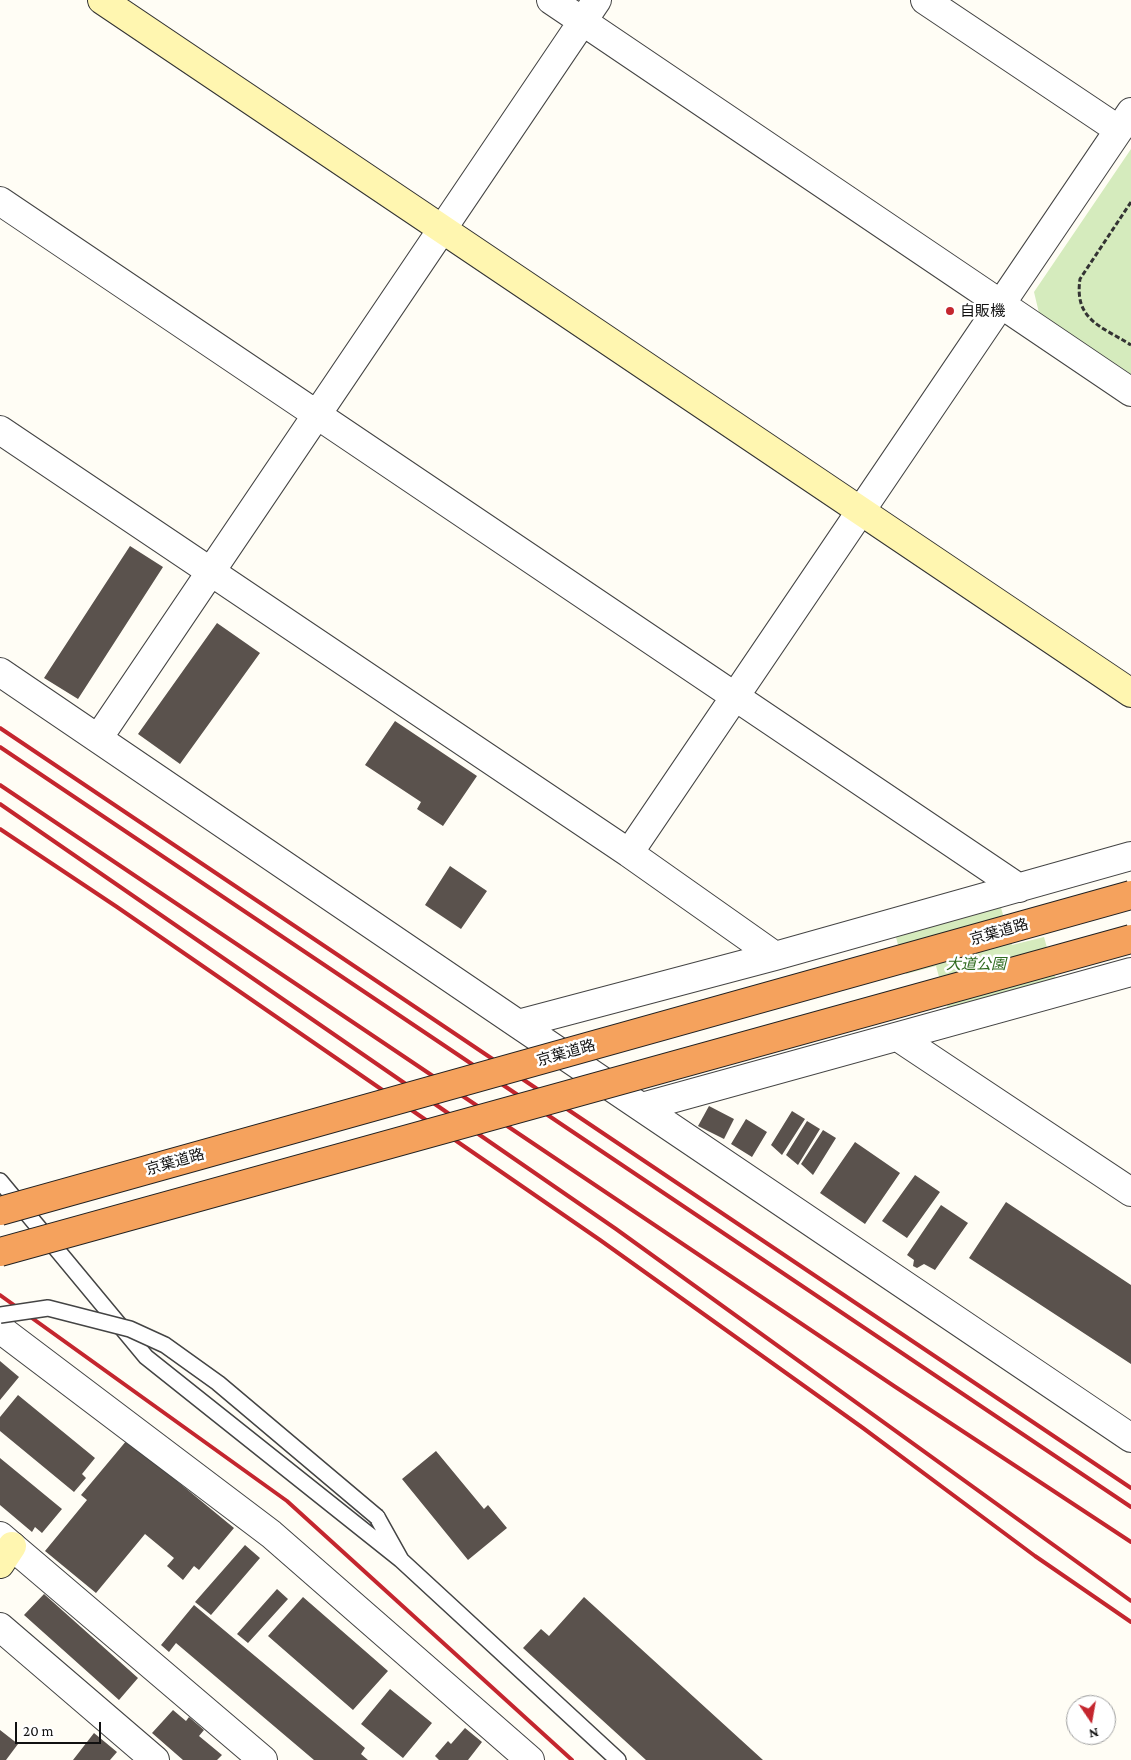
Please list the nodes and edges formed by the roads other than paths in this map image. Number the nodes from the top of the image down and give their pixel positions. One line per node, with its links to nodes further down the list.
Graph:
1 (102, 0): 7 (street)
2 (551, 0): 4 (street)
3 (925, 0): 5 (street)
4 (590, 11): 7 (street); 8 (street)
5 (1125, 121): 8 (street)
6 (0, 201): 10 (street)
7 (443, 228): 10 (street); 12 (street)
8 (1002, 305): 9 (street); 12 (street)
9 (1131, 392)
10 (315, 414): 13 (street); 16 (street)
11 (0, 430): 13 (street)
12 (860, 511): 15 (street); 16 (street)
13 (210, 571): 17 (street); 18 (street)
14 (0, 672): 17 (street)
15 (1131, 693)
16 (735, 698): 18 (street); 20 (street)
17 (99, 737): 25 (street)
18 (629, 854): 23 (street)
19 (1131, 856): 20 (street)
20 (1019, 888): 23 (street)
21 (1131, 895): 30 (highway, 京葉道路, bridge)
22 (1131, 939): 31 (highway, bridge)
23 (774, 956): 25 (street)
24 (1131, 972): 26 (street)
25 (518, 1024): 27 (street)
26 (898, 1037): 27 (street); 29 (street)
27 (642, 1107): 33 (street)
28 (0, 1181): 35 (lane)
29 (1131, 1192)
30 (0, 1211)
31 (0, 1252)
32 (1, 1328): 35 (lane, bridge); 39 (street)
33 (1131, 1438)
34 (4, 1549): 38 (street)
35 (401, 1560): 40 (lane)
36 (0, 1627): 37 (street)
37 (155, 1760)
38 (263, 1760)
39 (530, 1760)
40 (618, 1760)

